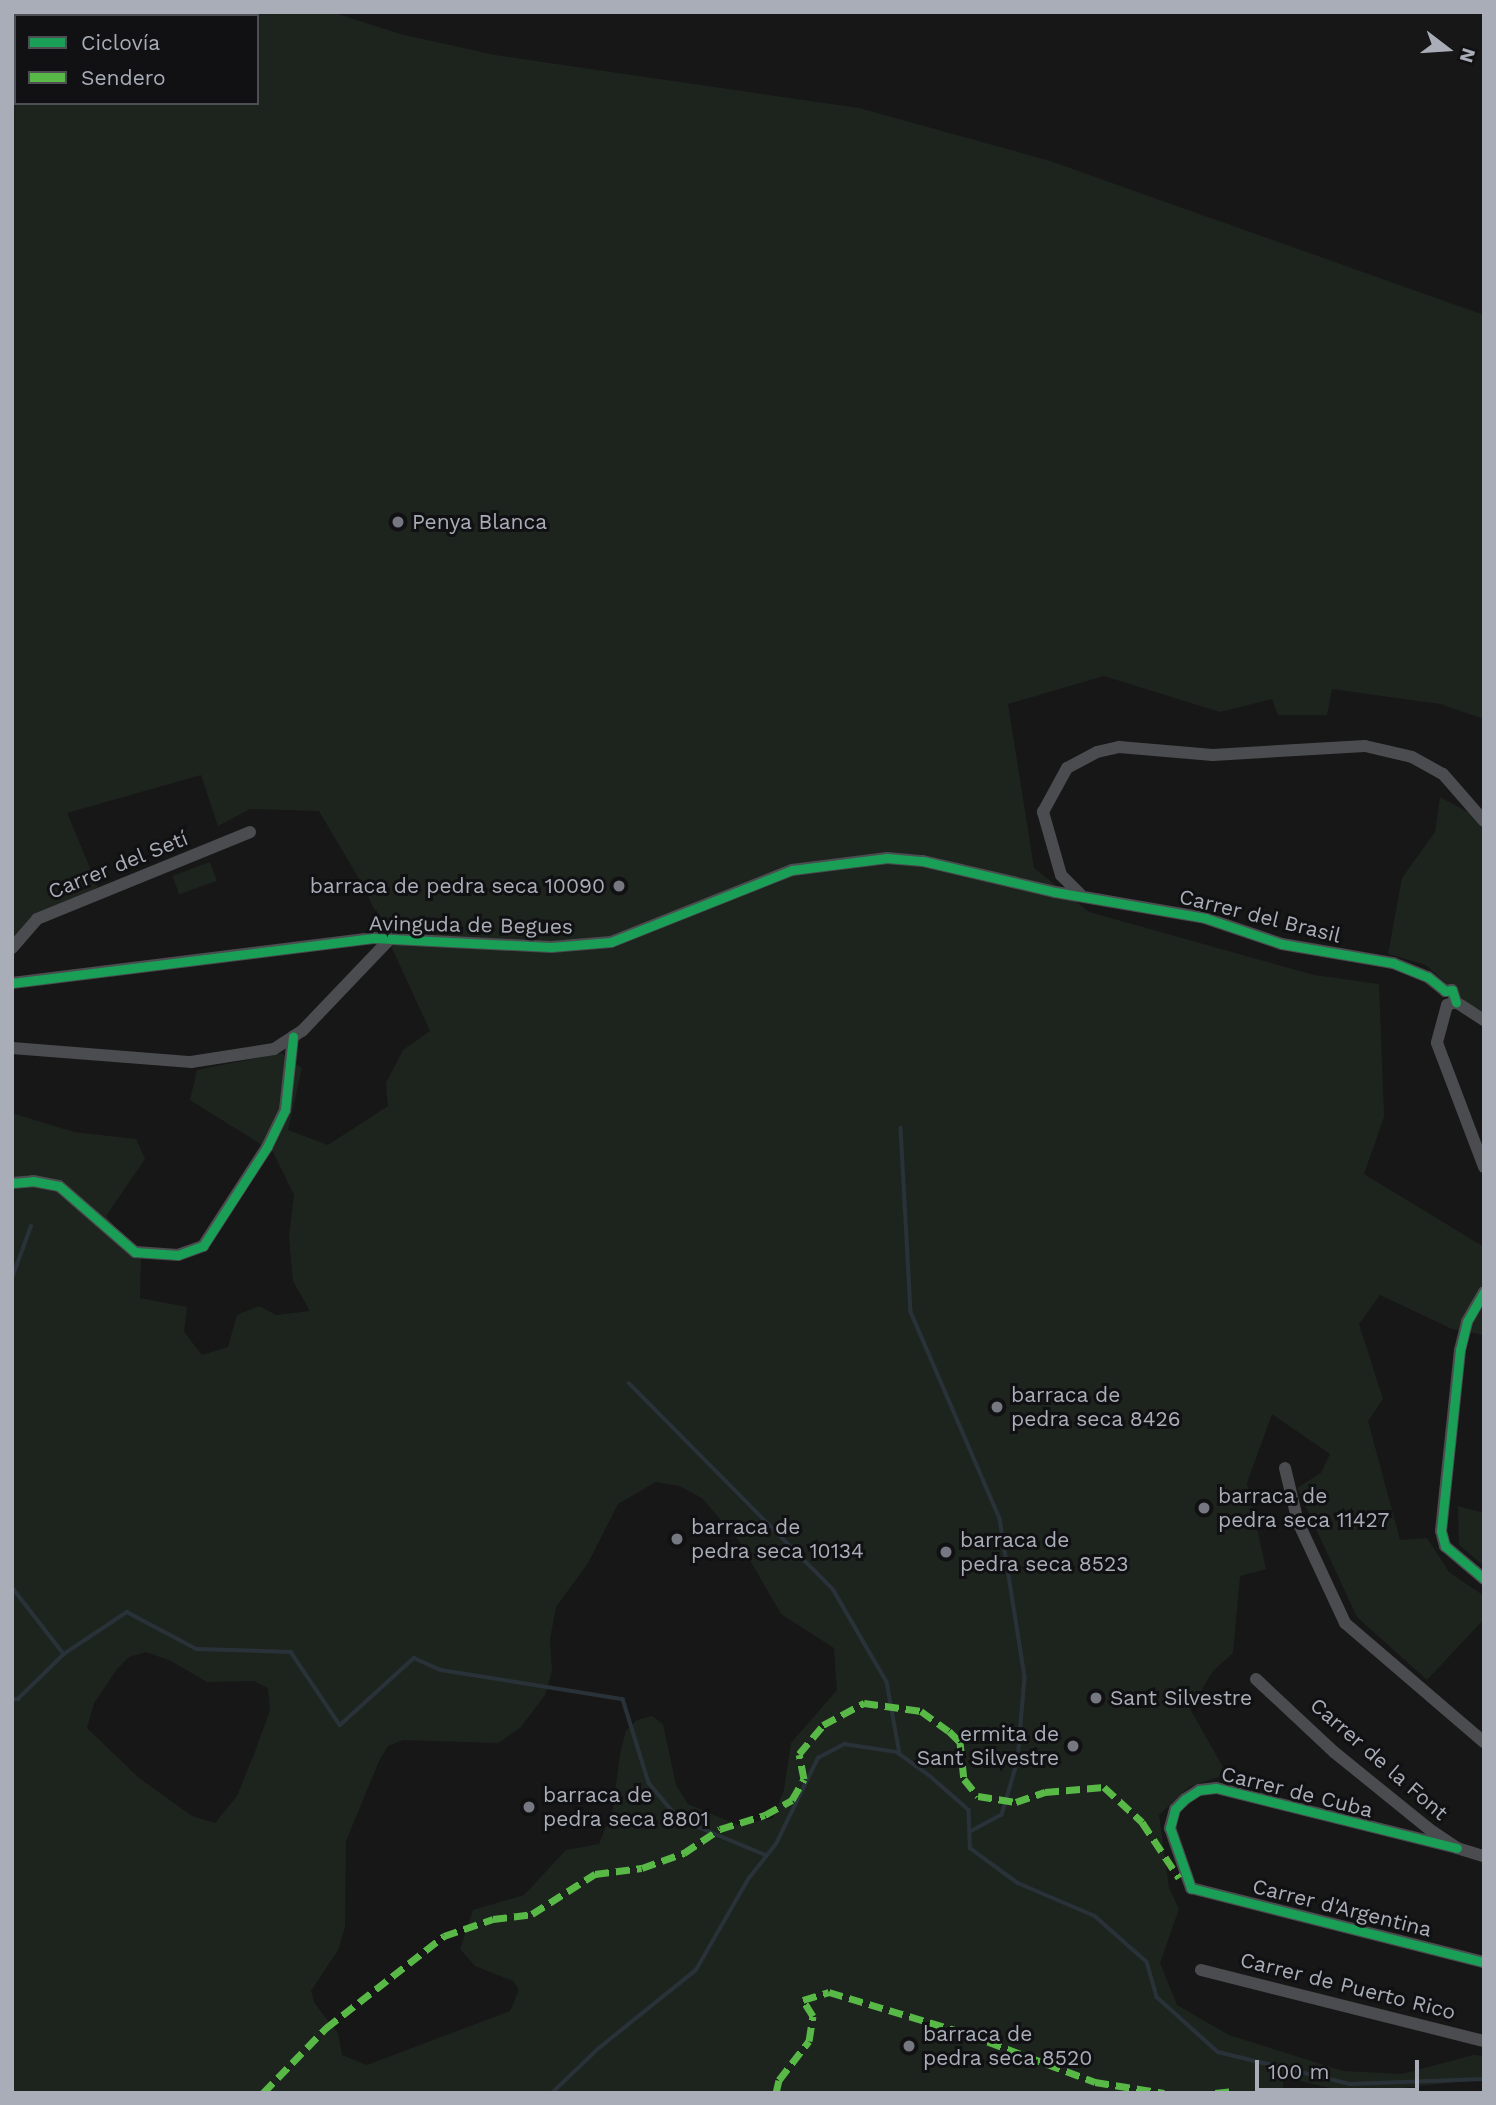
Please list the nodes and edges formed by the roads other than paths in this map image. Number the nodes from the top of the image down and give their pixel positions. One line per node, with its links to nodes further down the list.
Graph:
1 (1484, 821): 3 (street)
2 (250, 832): 5 (street, Carrer del Setí)
3 (1081, 894): 4 (street, Avinguda de Begues); 7 (street, Carrer del Brasil)
4 (390, 939): 6 (street, Avinguda de Begues); 9 (street)
5 (12, 948)
6 (12, 982)
7 (1452, 1004): 8 (street, Carrer del Brasil); 11 (street)
8 (1484, 1020)
9 (293, 1036): 10 (street); 12 (street)
10 (12, 1048)
11 (1484, 1167)
12 (12, 1183)
13 (1484, 1292): 15 (street)
14 (1285, 1468): 17 (street)
15 (1484, 1579)
16 (1256, 1679): 18 (street, Carrer de la Font)
17 (1484, 1742)
18 (1457, 1848): 19 (street, Carrer de la Font); 20 (street, Carrer de Cuba)
19 (1484, 1856)
20 (1191, 1888): 21 (street, Carrer d'Argentina)
21 (1484, 1962)
22 (1201, 1970): 23 (street, Carrer de Puerto Rico)
23 (1484, 2041)

